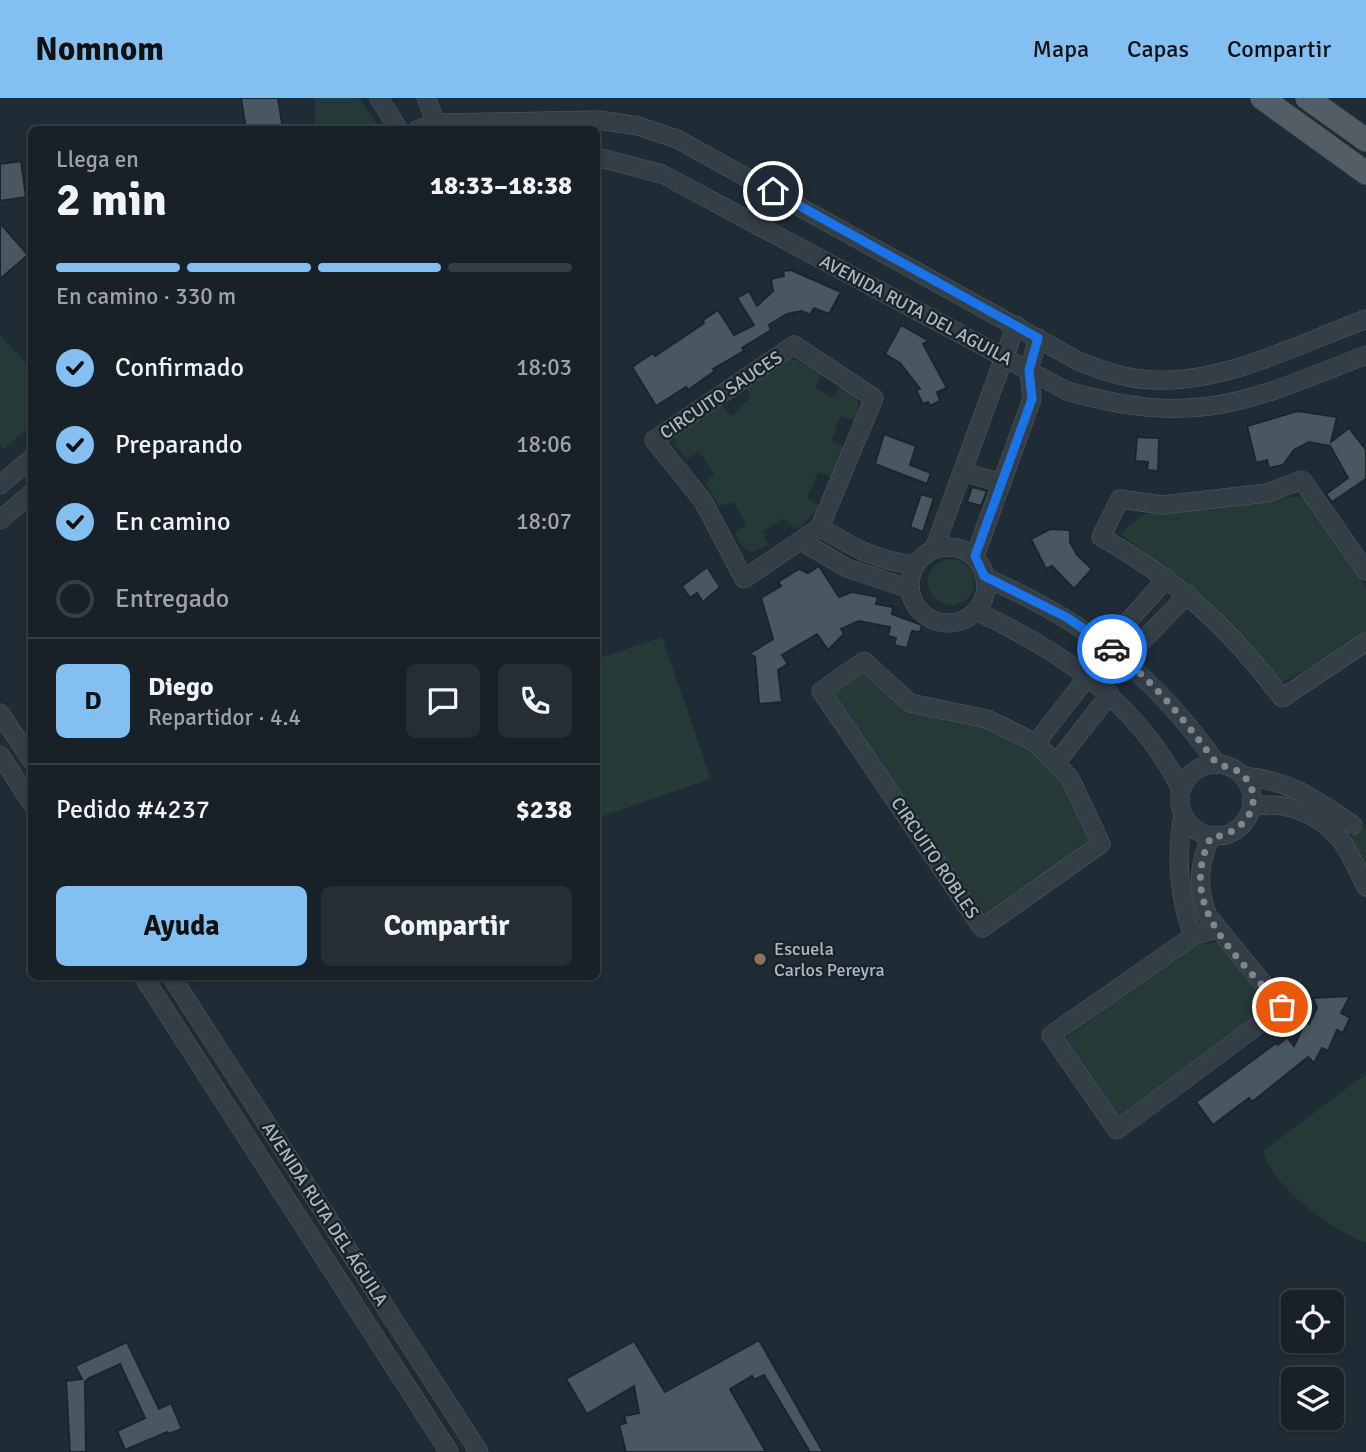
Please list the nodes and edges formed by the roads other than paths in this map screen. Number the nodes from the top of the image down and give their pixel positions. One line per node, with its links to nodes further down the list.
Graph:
1 (379, 98): 5 (street)
2 (426, 98): 6 (street)
3 (1262, 98): 9 (main road)
4 (1307, 98): 7 (main road)
5 (397, 126)
6 (438, 126): 11 (street, AVENIDA RUTA DEL AGUILA)
7 (1366, 140)
8 (600, 158): 14 (street, AVENIDA RUTA DEL AGUILA)
9 (1366, 173)
10 (1366, 319): 16 (street, AVENIDA RUTA DEL AGUILA)
11 (1016, 325): 12 (street, AVENIDA RUTA DEL AGUILA); 14 (street)
12 (1038, 338): 15 (street); 16 (street, AVENIDA RUTA DEL AGUILA)
13 (1366, 355): 17 (street, AVENIDA RUTA DEL AGUILA)
14 (1003, 356): 15 (street, AVENIDA RUTA DEL AGUILA); 19 (street)
15 (1029, 370): 17 (street, AVENIDA RUTA DEL AGUILA); 20 (street)
16 (1117, 375): 17 (street)
17 (1107, 403)
18 (28, 462): 21 (street)
19 (963, 472): 20 (street); 26 (street)
20 (1000, 483): 28 (street)
21 (0, 485)
22 (28, 496): 23 (street)
23 (0, 520)
24 (820, 527): 25 (street, CIRCUITO SAUCES); 25 (street, CIRCUITO SAUCES); 27 (street)
25 (801, 541): 30 (street)
26 (934, 549): 28 (street); 29 (street)
27 (857, 551): 29 (street); 30 (street)
28 (975, 556): 32 (street)
29 (915, 565): 34 (street)
30 (847, 568): 34 (street)
31 (1366, 571): 33 (street)
32 (984, 576): 36 (street); 38 (street)
33 (1167, 578): 35 (street); 38 (street)
34 (910, 589): 36 (street)
35 (1188, 594): 37 (street); 39 (street)
36 (976, 611): 40 (street)
37 (1366, 642)
38 (1107, 645): 39 (street)
39 (1125, 659): 47 (street)
40 (1088, 676): 41 (street); 43 (street)
41 (1110, 694): 46 (street); 49 (street)
42 (0, 713): 45 (street)
43 (1036, 743): 46 (street, CIRCUITO ROBLES); 46 (street, CIRCUITO ROBLES)
44 (0, 755): 50 (street)
45 (28, 755)
46 (1056, 763)
47 (1217, 764): 48 (street); 49 (street)
48 (1244, 776): 51 (street); 52 (street)
49 (1181, 789): 53 (street)
50 (28, 798)
51 (1296, 798): 52 (street); 54 (street); 56 (street)
52 (1252, 807): 55 (street)
53 (1183, 814): 55 (street); 57 (street)
54 (1360, 820): 56 (street)
55 (1211, 837): 58 (street)
56 (1339, 838): 59 (street)
57 (1178, 871): 58 (street); 61 (street)
58 (1199, 874): 60 (street)
59 (1366, 887)
60 (1215, 929): 61 (street); 61 (street)
61 (1193, 936)
62 (146, 980): 65 (street, AVENIDA RUTA DEL ÁGUILA)
63 (175, 980): 64 (street, AVENIDA RUTA DEL ÁGUILA)
64 (279, 1143): 65 (street); 67 (street, AVENIDA RUTA DEL ÁGUILA)
65 (259, 1156): 66 (street, AVENIDA RUTA DEL ÁGUILA)
66 (449, 1452)
67 (479, 1452)

